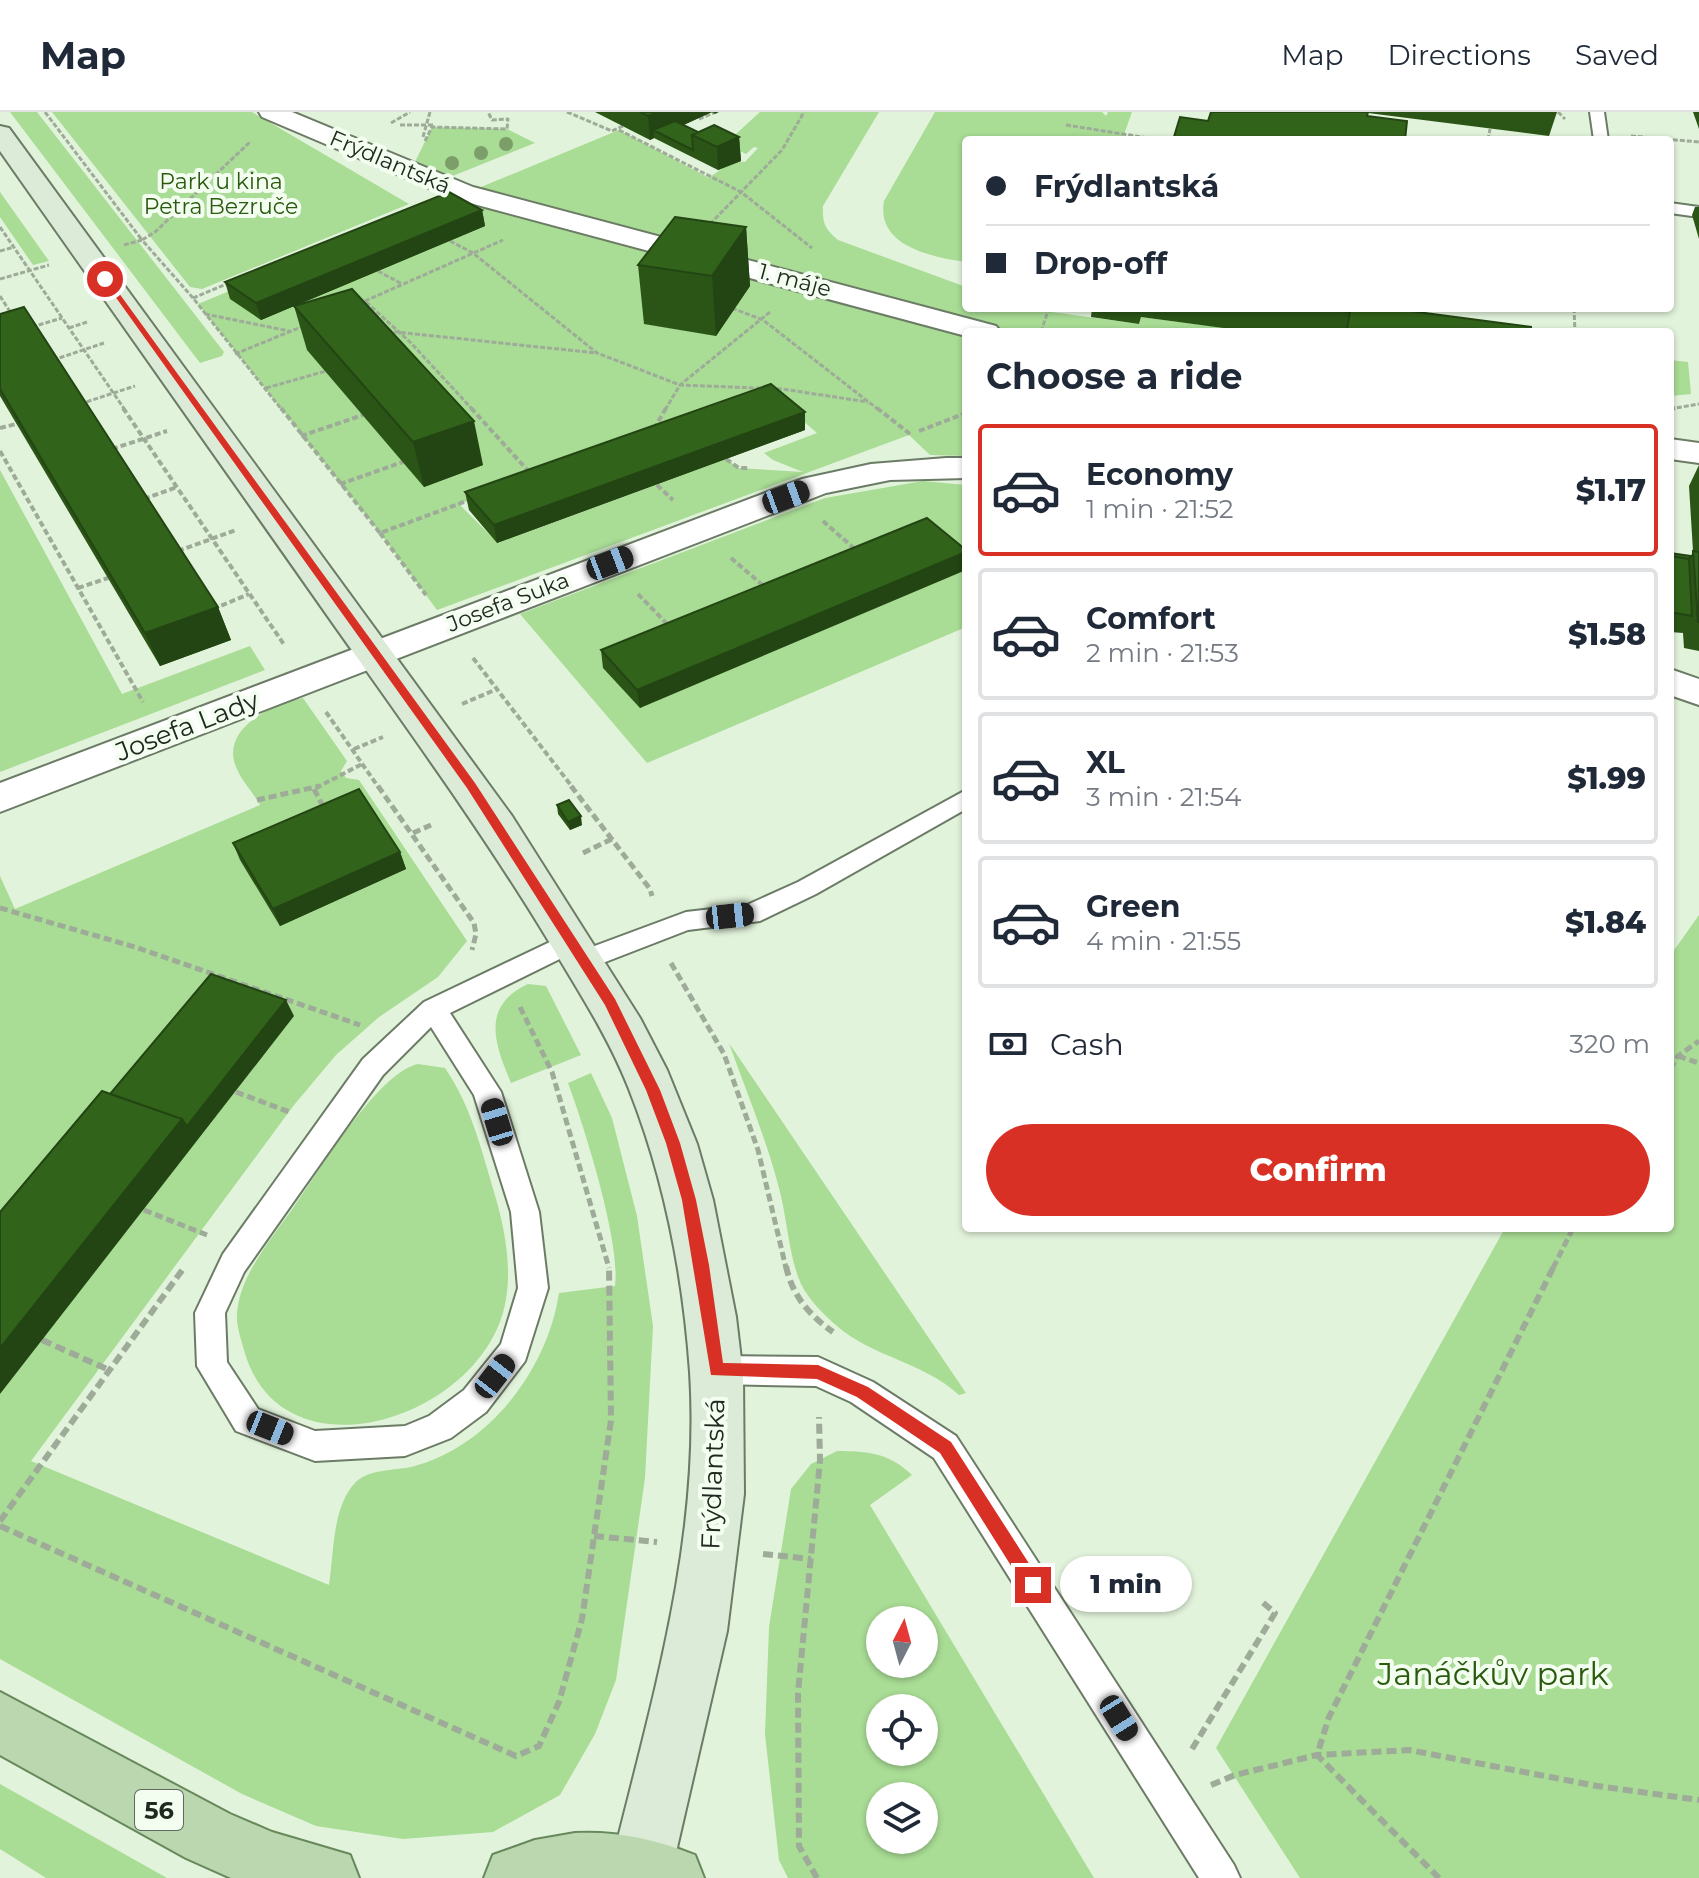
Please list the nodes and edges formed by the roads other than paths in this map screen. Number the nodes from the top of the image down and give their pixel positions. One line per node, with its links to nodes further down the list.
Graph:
1 (1597, 112): 4 (lane)
2 (274, 114): 5 (street, Frýdlantská)
3 (0, 133): 12 (street, Frýdlantská)
4 (1600, 136)
5 (464, 193): 8 (street, 1. máje)
6 (1674, 209): 7 (lane)
7 (1699, 212)
8 (971, 328)
9 (1674, 450): 10 (street)
10 (1699, 453)
11 (962, 468): 12 (street, Josefa Suka)
12 (373, 653): 15 (street, Josefa Lady); 17 (street, Frýdlantská)
13 (1674, 683): 14 (street)
14 (1699, 693)
15 (0, 798)
16 (962, 800): 17 (lane)
17 (576, 951): 18 (lane); 19 (street, Frýdlantská)
18 (433, 1009): 18 (lane)
19 (716, 1370): 21 (street, Frýdlantská); 24 (lane)
20 (0, 1722): 22 (main road, 56)
21 (657, 1872): 23 (main road)
22 (327, 1878)
23 (516, 1878)
24 (1221, 1878)

